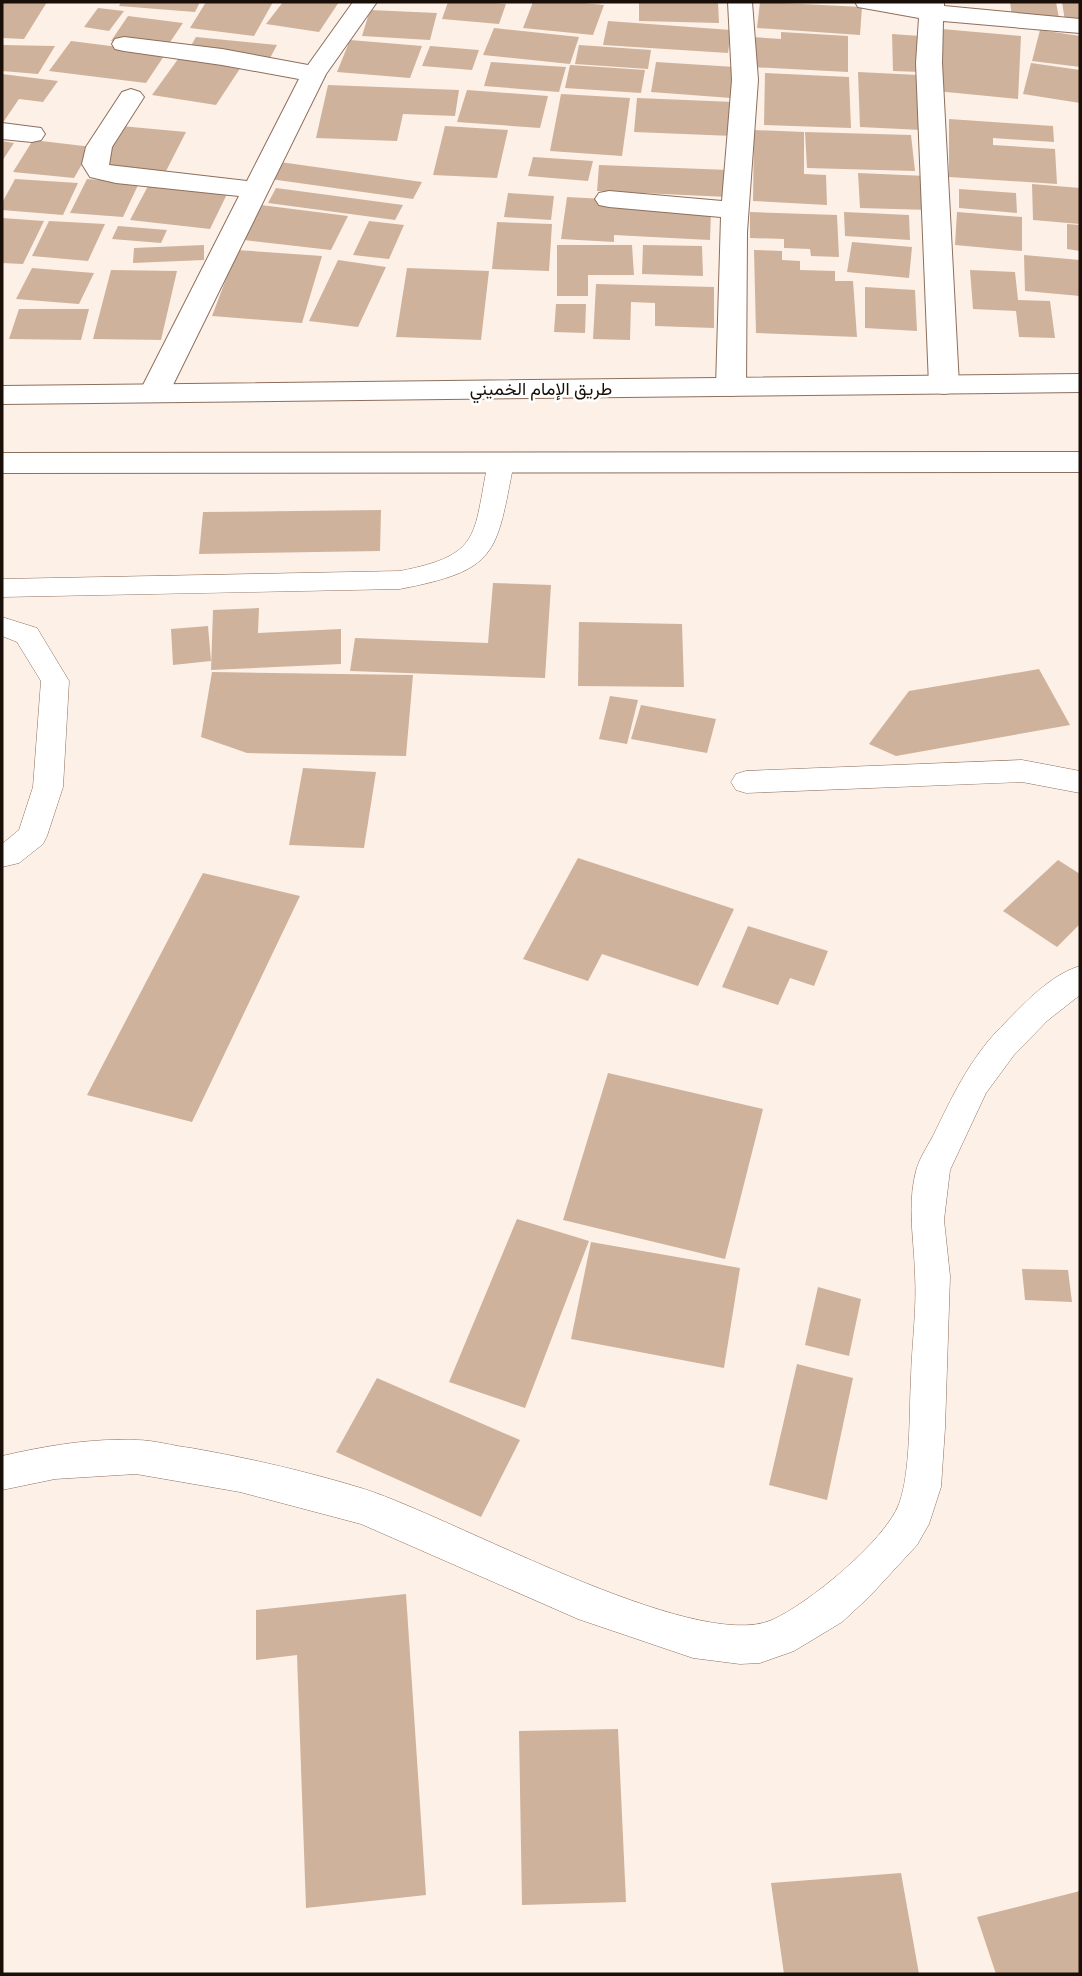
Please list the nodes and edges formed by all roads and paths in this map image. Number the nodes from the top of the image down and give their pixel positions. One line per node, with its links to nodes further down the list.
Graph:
1 (365, 2): 7 (main road)
2 (740, 2): 13 (main road)
3 (867, 2): 4 (main road)
4 (931, 7): 5 (main road); 15 (main road)
5 (1080, 26)
6 (124, 44): 7 (main road)
7 (314, 74): 11 (main road)
8 (131, 97): 11 (main road)
9 (2, 131): 10 (main road)
10 (32, 134)
11 (257, 190): 17 (main road)
12 (609, 199): 13 (main road)
13 (735, 210): 16 (main road)
14 (1080, 383): 15 (main road, طريق الإمام الخميني)
15 (944, 385): 16 (main road, طريق الإمام الخميني)
16 (731, 387): 17 (main road, طريق الإمام الخميني)
17 (155, 391): 18 (main road, طريق الإمام الخميني)
18 (2, 395)
19 (501, 462): 20 (main road); 21 (main road); 22 (lane)
20 (1080, 462)
21 (2, 463)
22 (2, 588)
23 (2, 626): 26 (lane)
24 (746, 782): 25 (lane)
25 (1080, 782)
26 (2, 856)
27 (1080, 978): 28 (lane)
28 (2, 1473)

